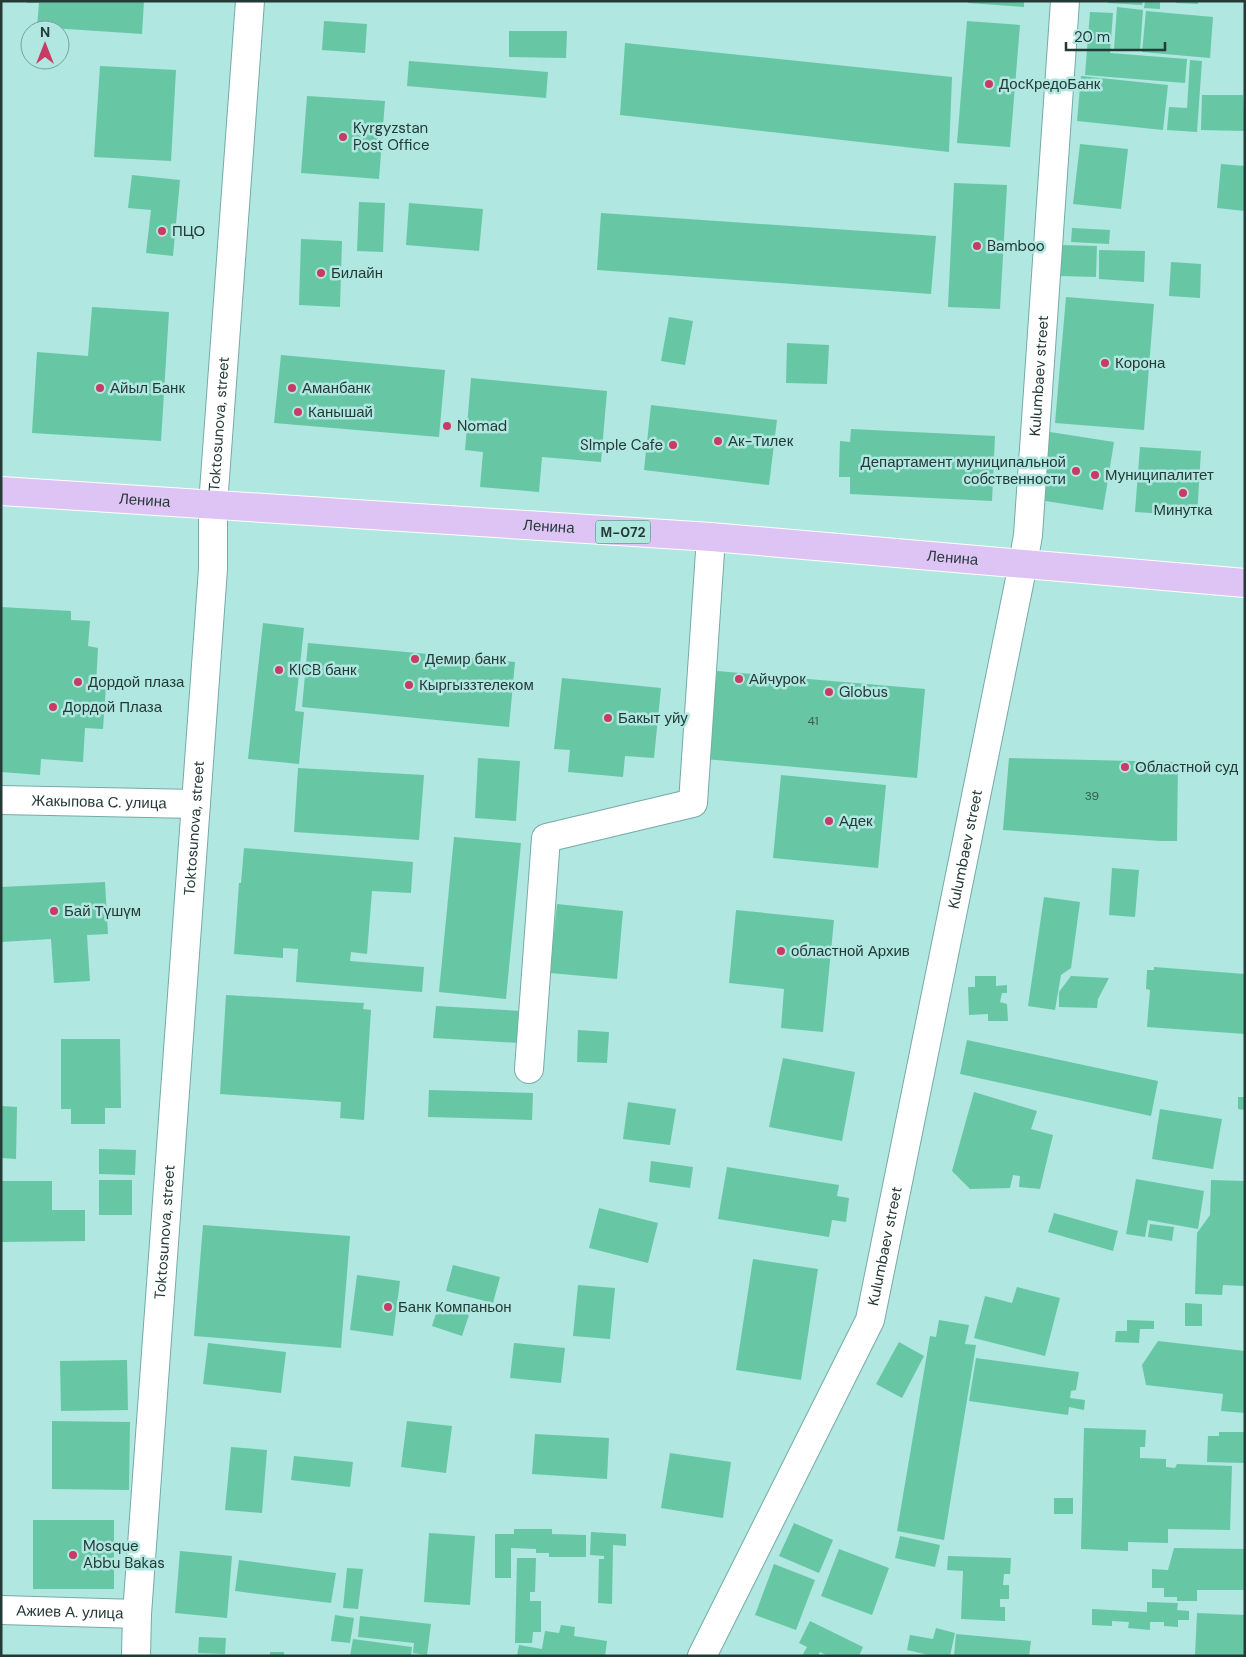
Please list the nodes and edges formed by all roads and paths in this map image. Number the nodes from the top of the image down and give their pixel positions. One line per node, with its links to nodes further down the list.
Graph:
1 (250, 1): 4 (street, Toktosunova, street)
2 (1065, 1): 6 (street, Kulumbaev street)
3 (1, 491): 4 (main road, Ленина / М-072)
4 (212, 505): 5 (main road, Ленина / М-072); 9 (street, Toktosunova, street)
5 (711, 537): 6 (main road, Ленина / М-072); 10 (street)
6 (1023, 564): 7 (main road, Ленина / М-072); 14 (street, Kulumbaev street)
7 (1245, 583)
8 (1, 800): 9 (street, Жакыпова С. улица)
9 (196, 804): 12 (street, Toktosunova, street)
10 (529, 1070)
11 (1, 1610): 12 (street, Ажиев А. улица)
12 (137, 1614): 13 (street, Toktosunova, street)
13 (136, 1656)
14 (702, 1656)

